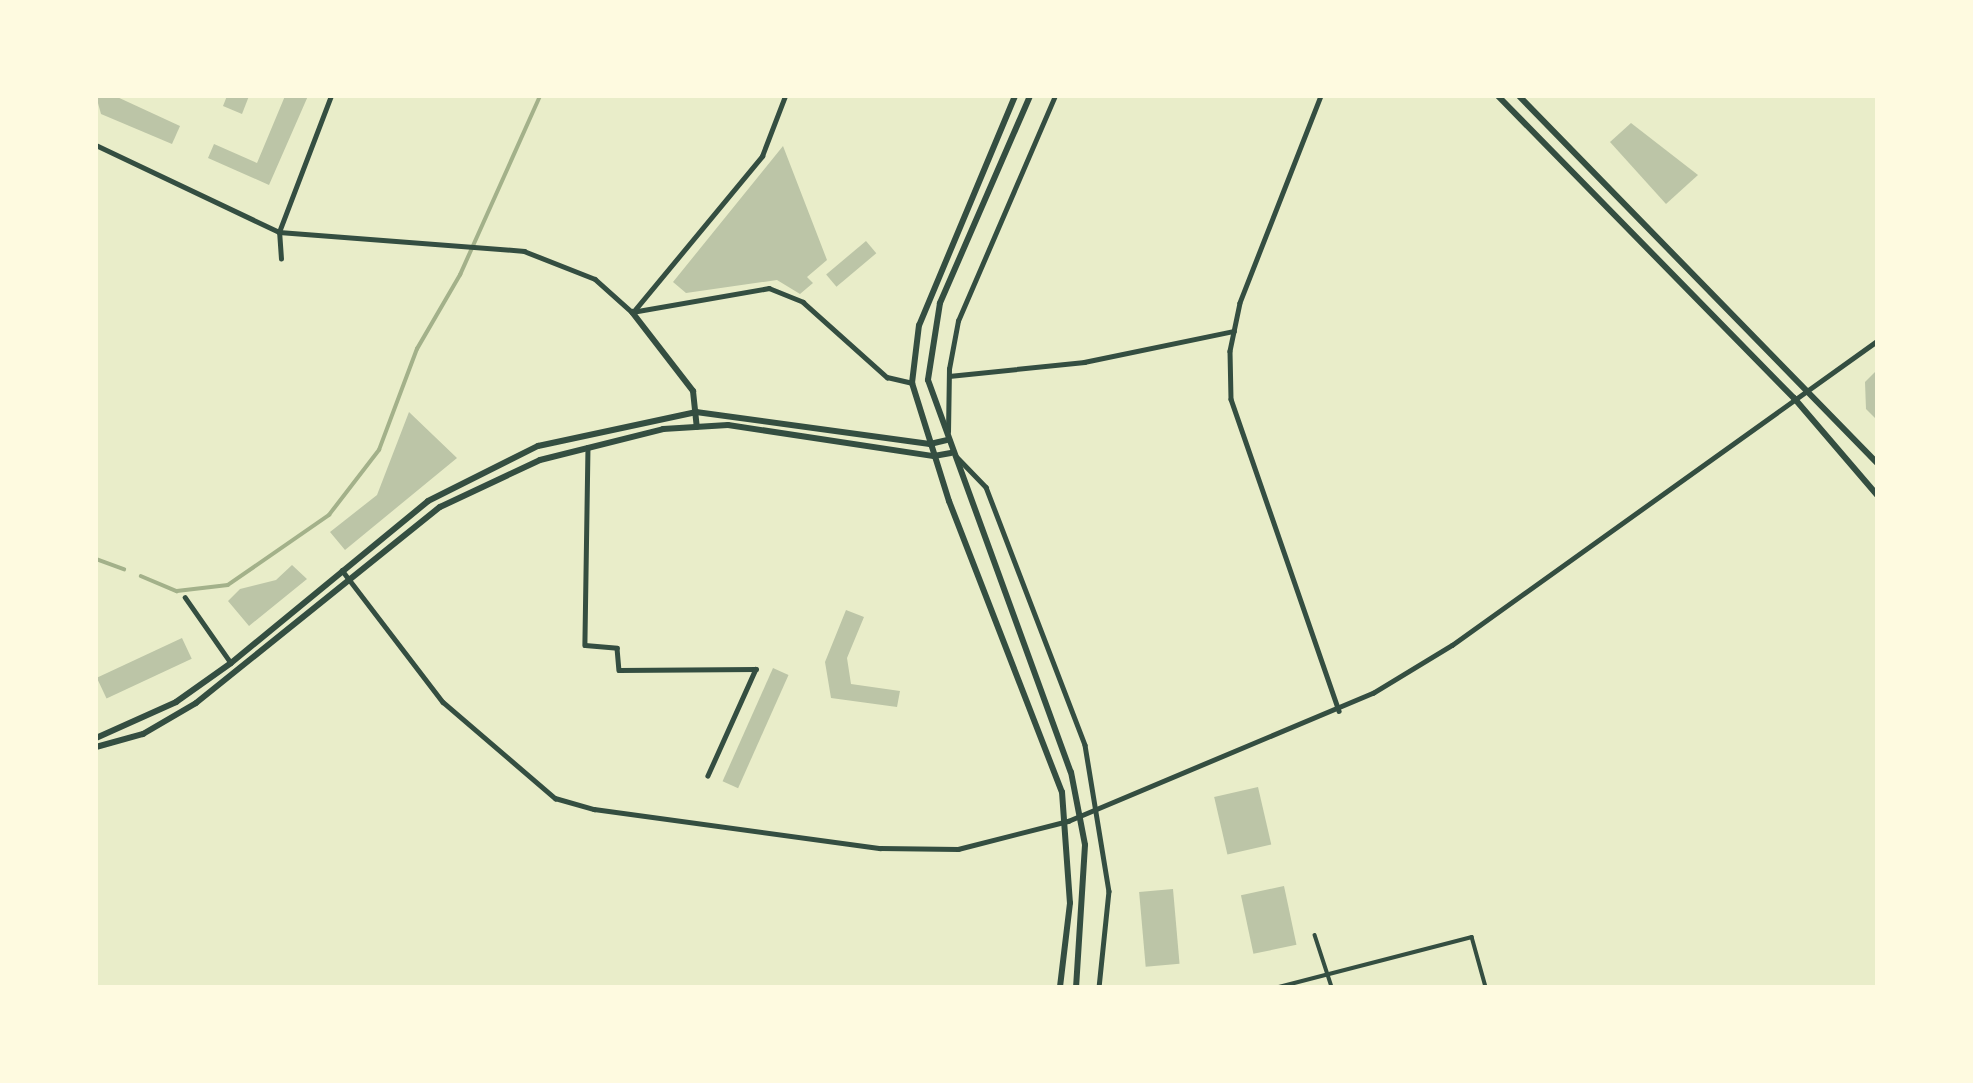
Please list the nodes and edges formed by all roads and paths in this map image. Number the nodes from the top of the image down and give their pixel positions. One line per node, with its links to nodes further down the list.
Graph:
1 (331, 96): 10 (street)
2 (785, 96): 12 (street)
3 (1015, 96): 16 (street)
4 (1030, 96): 21 (street)
5 (1055, 96): 15 (street)
6 (1321, 96): 13 (street)
7 (1499, 96): 18 (street)
8 (1519, 96): 17 (street)
9 (96, 145): 10 (street)
10 (279, 232): 11 (street); 12 (street)
11 (281, 259)
12 (632, 312): 16 (street); 19 (street)
13 (1234, 331): 15 (street); 32 (street)
14 (1877, 341): 17 (street)
15 (950, 376): 21 (street)
16 (912, 383): 22 (street)
17 (1806, 391): 18 (street); 26 (street)
18 (1794, 398): 27 (street); 32 (street)
19 (696, 412): 20 (street); 22 (street); 28 (street)
20 (697, 427): 23 (street); 25 (street)
21 (948, 440): 22 (street); 24 (street)
22 (930, 444): 25 (street)
23 (588, 446): 29 (street); 35 (street)
24 (951, 452): 25 (street); 36 (street); 37 (street)
25 (934, 456): 38 (street)
26 (1877, 463)
27 (1877, 495)
28 (342, 570): 29 (street); 31 (street)
29 (349, 578): 34 (street); 38 (street)
30 (185, 597): 31 (street)
31 (231, 663): 33 (street)
32 (1339, 711): 36 (street)
33 (96, 738)
34 (96, 747)
35 (708, 776)
36 (1095, 807): 37 (street); 43 (street)
37 (1081, 814): 38 (street); 42 (street)
38 (1068, 821): 41 (street)
39 (1315, 935): 40 (street)
40 (1328, 973): 44 (street); 45 (street); 46 (street)
41 (1060, 987)
42 (1076, 987)
43 (1099, 987)
44 (1279, 987)
45 (1332, 987)
46 (1486, 987)

